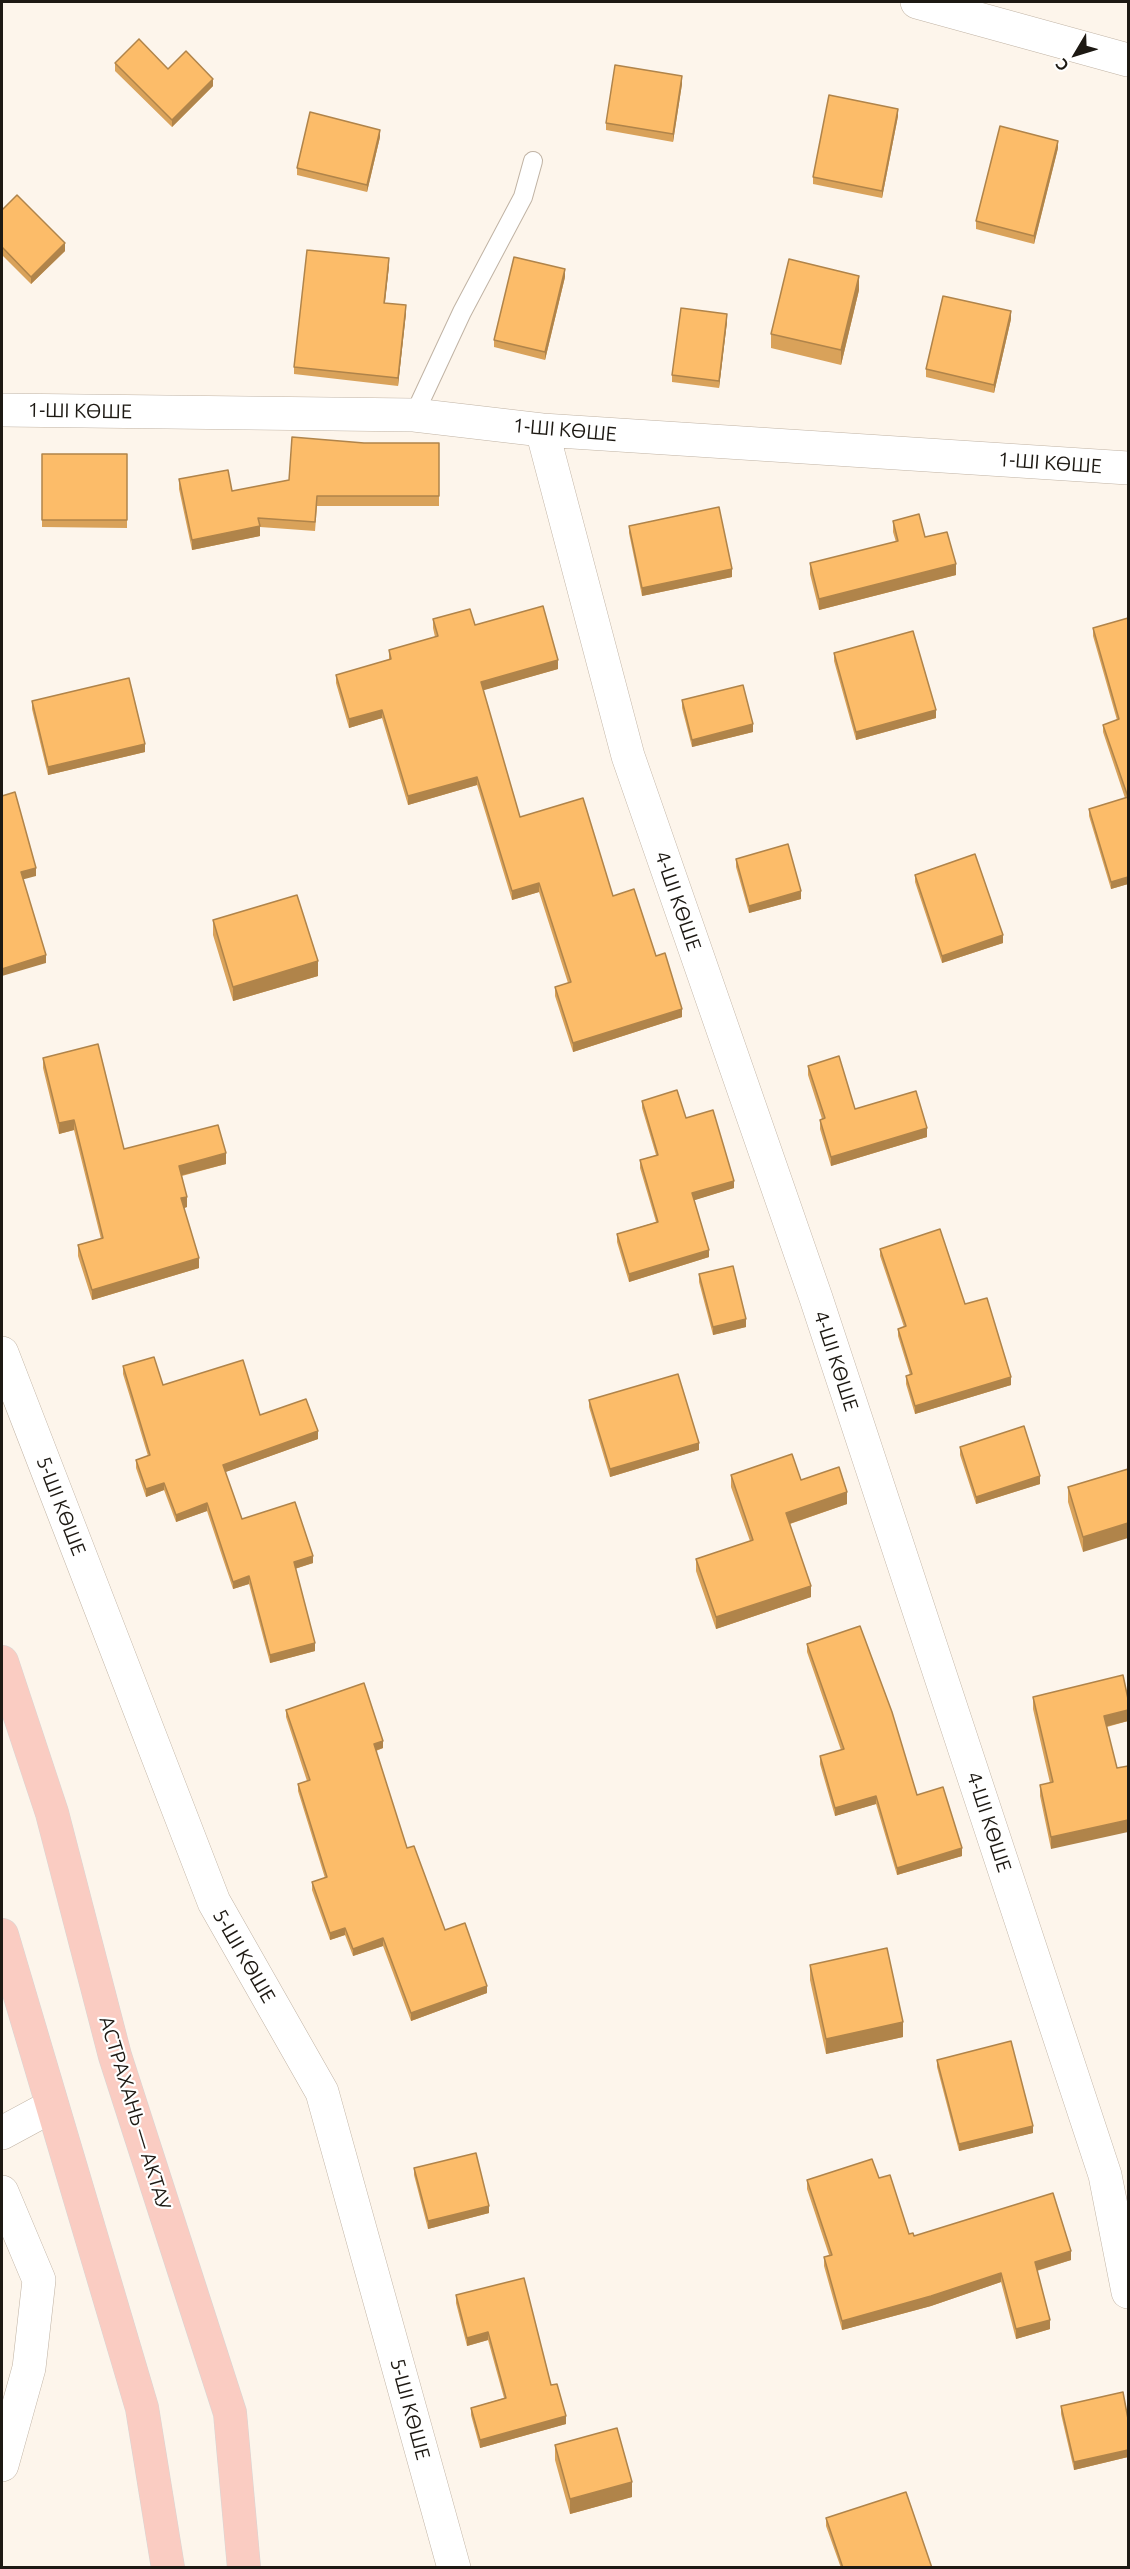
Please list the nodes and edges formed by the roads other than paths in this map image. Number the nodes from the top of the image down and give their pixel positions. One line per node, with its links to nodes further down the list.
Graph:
1 (917, 2): 2 (street)
2 (1128, 60)
3 (533, 161): 5 (lane)
4 (2, 410): 5 (street, 1-ШІ КӨШЕ)
5 (414, 415): 6 (street, 1-ШІ КӨШЕ)
6 (542, 430): 7 (street, 1-ШІ КӨШЕ); 14 (street, 4-ШI КӨШЕ)
7 (1128, 468)
8 (2, 1353): 18 (street, 5-ШI КӨШЕ)
9 (2, 1662): 17 (highway, АСТРАХАНЬ — АКТАУ)
10 (2, 1935): 11 (highway)
11 (52, 2106): 12 (street); 16 (highway)
12 (2, 2133)
13 (2, 2192): 15 (street)
14 (1128, 2292)
15 (2, 2465)
16 (168, 2568)
17 (244, 2568)
18 (454, 2568)

